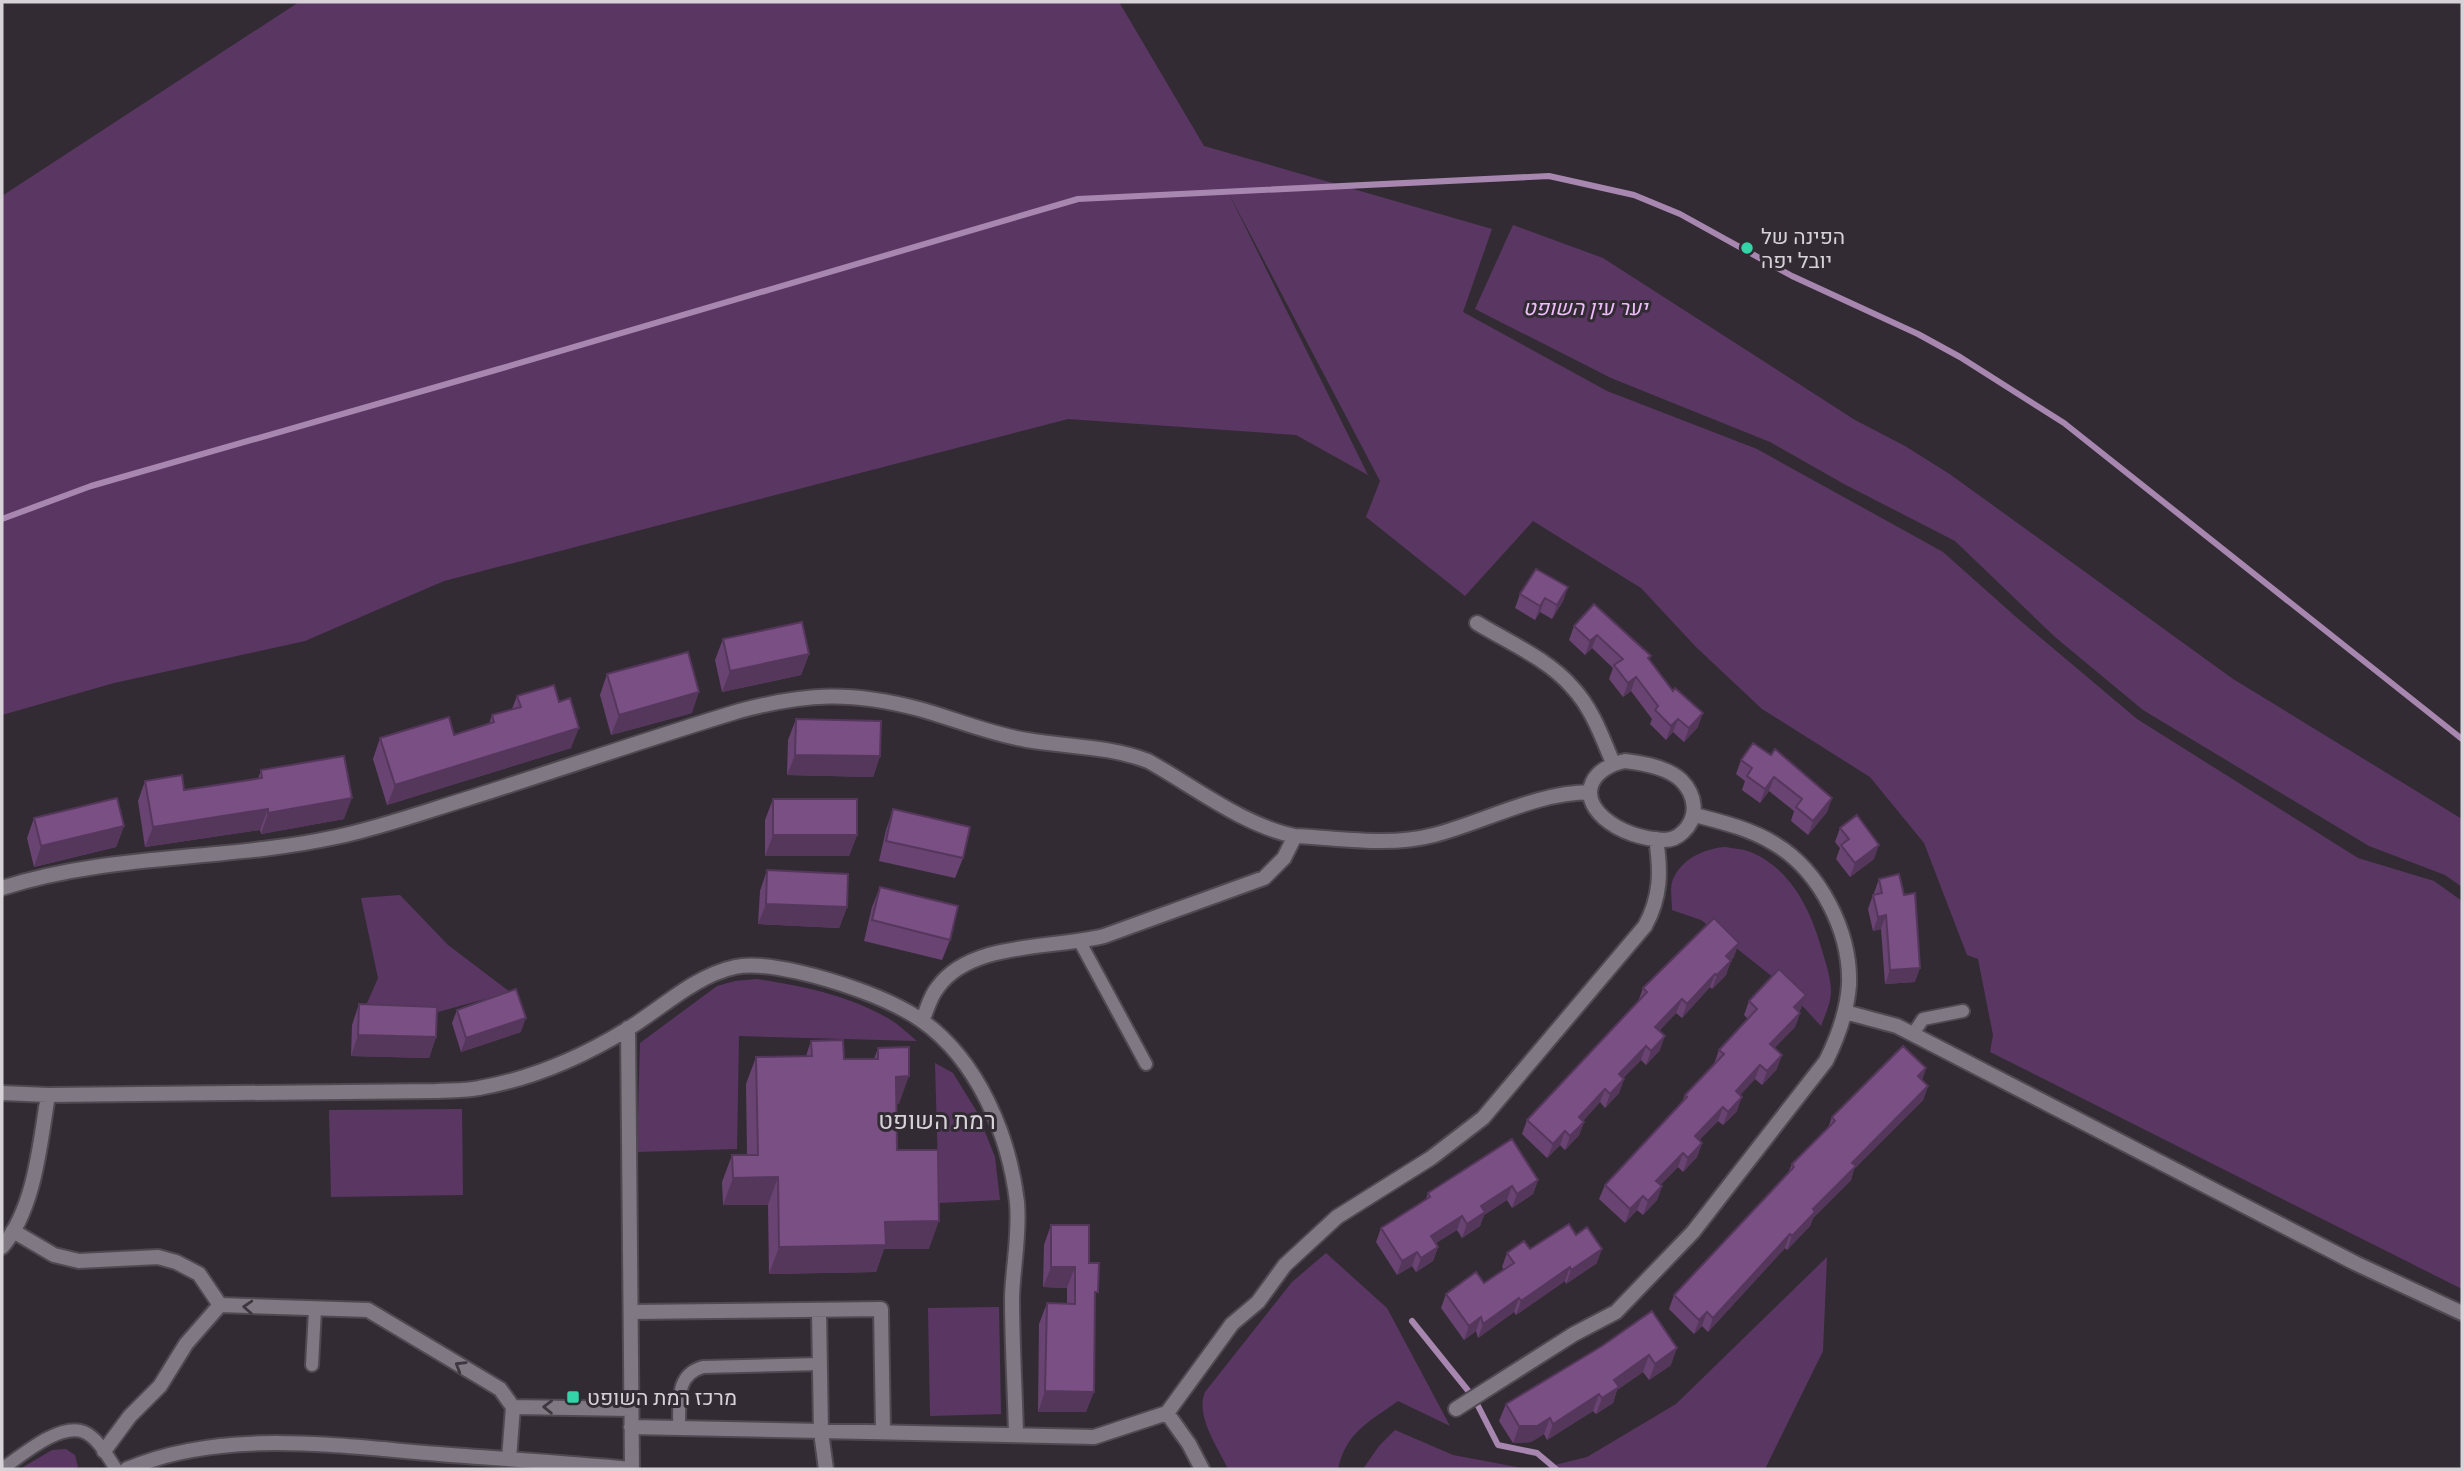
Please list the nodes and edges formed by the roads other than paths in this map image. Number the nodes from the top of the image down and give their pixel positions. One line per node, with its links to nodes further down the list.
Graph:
1 (1477, 623): 2 (street)
2 (1613, 763): 3 (street); 4 (street)
3 (1590, 792): 5 (street); 6 (street)
4 (1695, 815): 6 (street); 10 (street)
5 (1294, 835): 7 (street); 8 (street)
6 (1656, 839): 29 (street)
7 (2, 888)
8 (1080, 942): 11 (street); 14 (lane)
9 (1963, 1011): 13 (lane)
10 (1845, 1012): 13 (street); 28 (street)
11 (922, 1021): 12 (street); 34 (street)
12 (628, 1028): 16 (street); 22 (street)
13 (1913, 1034): 23 (street)
14 (1146, 1064)
15 (2, 1093): 16 (street)
16 (48, 1095): 17 (street)
17 (13, 1231): 18 (street); 19 (street)
18 (2, 1247)
19 (220, 1305): 20 (street, one-way to 19); 35 (street)
20 (315, 1310): 25 (lane); 26 (street, one-way to 20)
21 (819, 1310): 22 (street); 24 (street); 33 (street)
22 (631, 1312): 27 (street)
23 (2462, 1313)
24 (820, 1364): 31 (lane); 32 (street)
25 (312, 1366)
26 (513, 1407): 27 (street, one-way to 26); 36 (street)
27 (631, 1409): 30 (street)
28 (1456, 1409)
29 (1167, 1413): 34 (street); 42 (street)
30 (631, 1427): 31 (street); 40 (street)
31 (679, 1429): 32 (street)
32 (821, 1432): 33 (street); 41 (street)
33 (883, 1432): 34 (street)
34 (1016, 1435)
35 (104, 1451): 37 (lane); 38 (lane)
36 (509, 1459): 39 (street); 40 (street)
37 (2, 1469)
38 (116, 1469)
39 (127, 1469)
40 (632, 1469)
41 (826, 1469)
42 (1202, 1469)

